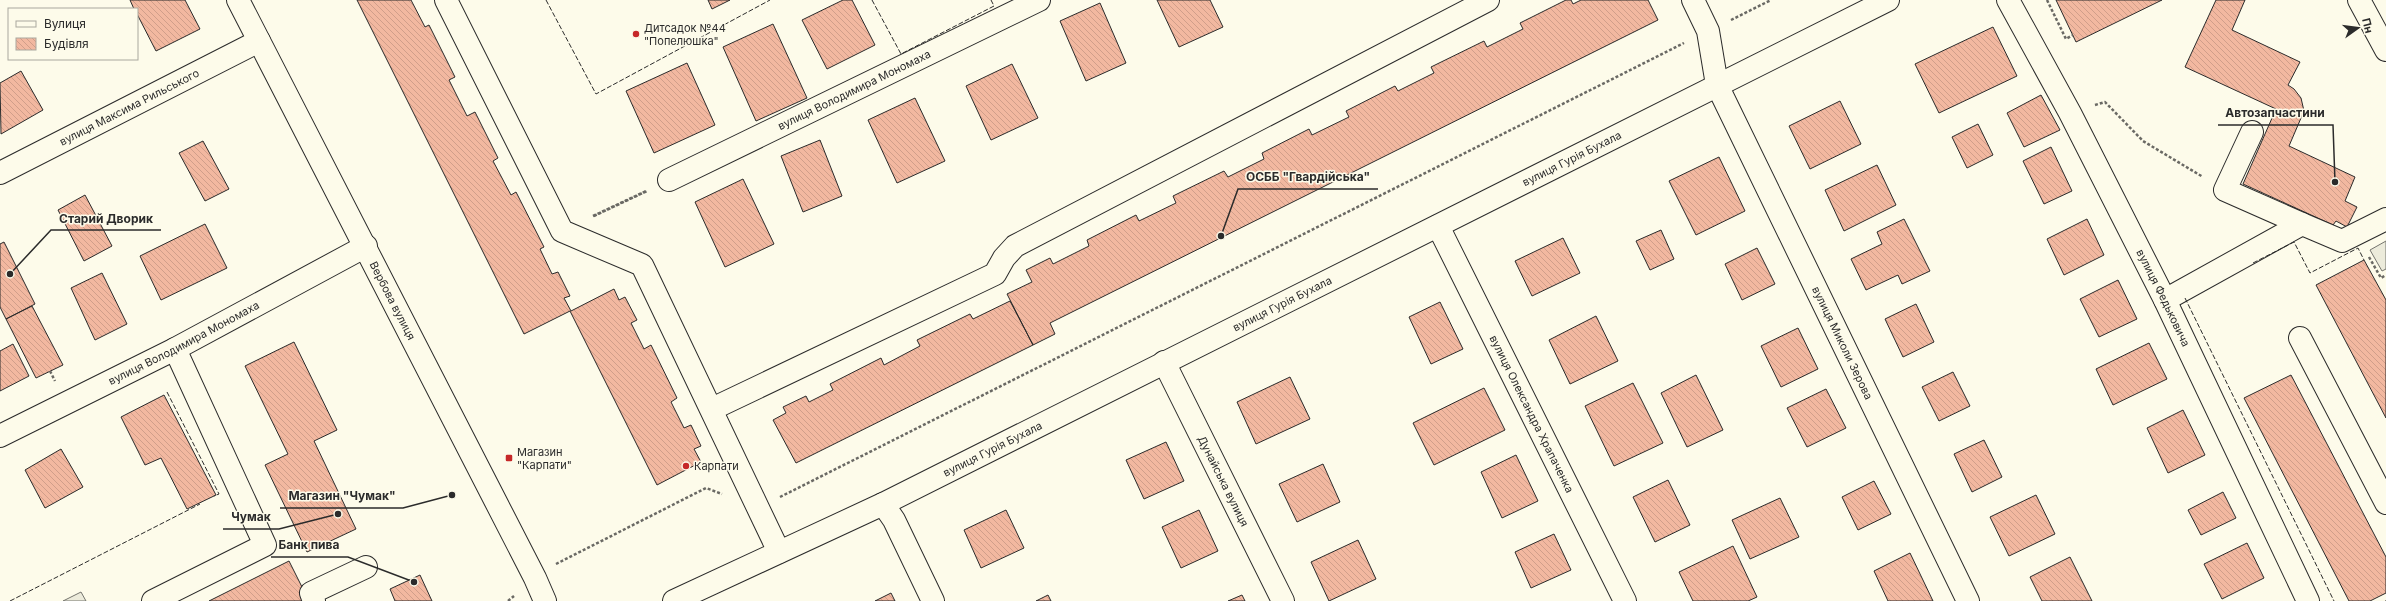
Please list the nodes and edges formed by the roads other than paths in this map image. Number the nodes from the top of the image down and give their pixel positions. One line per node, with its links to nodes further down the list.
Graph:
1 (238, 0): 9 (street, Вербова вулиця)
2 (446, 0): 23 (street)
3 (1039, 0): 14 (street, вулиця Володимира Мономаха)
4 (1488, 0): 23 (street)
5 (1693, 0): 11 (street, вулиця Миколи Зерова)
6 (1888, 0): 11 (street, вулиця Гурія Бухала)
7 (2008, 0): 19 (street, вулиця Федьковича)
8 (2359, 0): 10 (street)
9 (259, 41): 13 (street, вулиця Максима Рильського); 18 (street, Вербова вулиця)
10 (2386, 50)
11 (1717, 84): 17 (street, вулиця Гурія Бухала); 36 (street, вулиця Миколи Зерова)
12 (2252, 132): 16 (street)
13 (0, 173)
14 (661, 184)
15 (2386, 219): 16 (street)
16 (2302, 224): 19 (street)
17 (1438, 226): 22 (street, вулиця Гурія Бухала); 35 (street, вулиця Олександра Храпаченка)
18 (366, 246): 21 (street, вулиця Володимира Мономаха); 31 (street, Вербова вулиця)
19 (2165, 300): 37 (street, вулиця Федьковича)
20 (2300, 338): 25 (street)
21 (175, 349): 24 (street, вулиця Володимира Мономаха); 29 (street)
22 (1164, 362): 26 (street, вулиця Гурія Бухала); 34 (street, Дунайська вулиця)
23 (712, 409): 27 (street)
24 (0, 436)
25 (2386, 503)
26 (883, 504): 27 (street, вулиця Гурія Бухала); 33 (street)
27 (779, 552): 32 (street, вулиця Гурія Бухала)
28 (366, 567): 30 (street)
29 (153, 601)
30 (314, 601)
31 (545, 601)
32 (674, 601)
33 (933, 601)
34 (1283, 601)
35 (1625, 601)
36 (1968, 601)
37 (2308, 601)

